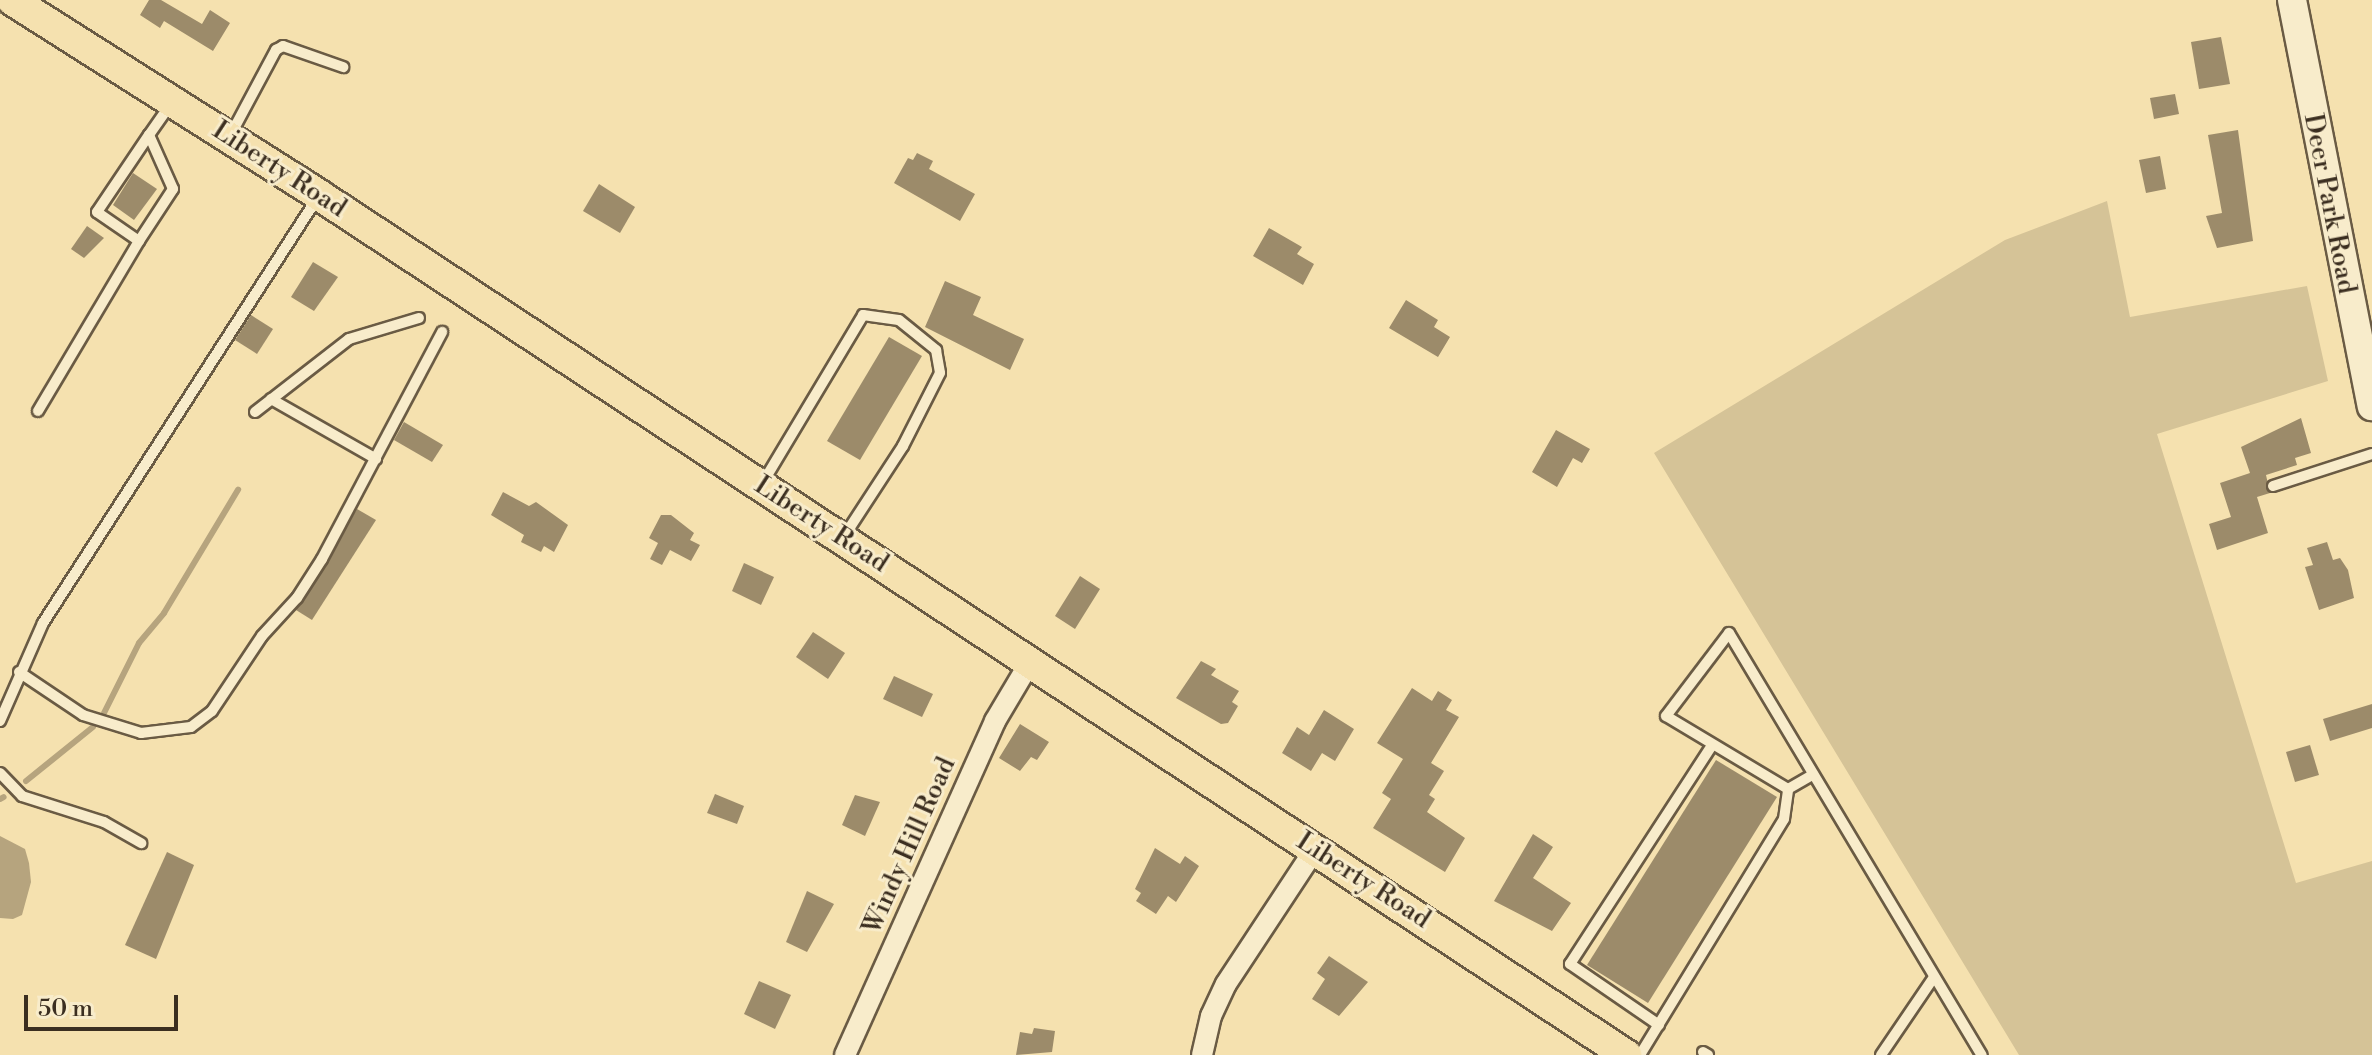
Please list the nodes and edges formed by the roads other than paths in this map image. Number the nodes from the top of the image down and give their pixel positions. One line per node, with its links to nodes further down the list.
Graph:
1 (12, 0): 4 (main road, Liberty Road)
2 (2292, 0): 12 (street, Deer Park Road)
3 (343, 67): 6 (lane)
4 (172, 102): 5 (lane); 6 (main road, Liberty Road)
5 (149, 135): 8 (lane); 8 (lane)
6 (229, 138): 7 (main road, Liberty Road)
7 (319, 195): 17 (main road, Liberty Road); 21 (lane)
8 (139, 241): 13 (lane)
9 (419, 318): 11 (lane)
10 (442, 332): 16 (lane)
11 (271, 399): 14 (lane); 16 (lane)
12 (2372, 406)
13 (38, 411)
14 (255, 412)
15 (2372, 454): 18 (lane)
16 (376, 459): 21 (lane)
17 (761, 486): 19 (main road, Liberty Road); 19 (lane)
18 (2273, 486)
19 (842, 539): 20 (main road, Liberty Road)
20 (1030, 662): 28 (main road, Liberty Road); 31 (street, Windy Hill Road)
21 (19, 672): 22 (lane)
22 (0, 721)
23 (1711, 747): 25 (lane); 26 (lane); 30 (lane)
24 (0, 773): 27 (lane)
25 (1812, 775): 26 (lane); 29 (lane)
26 (1788, 789): 30 (lane)
27 (141, 843)
28 (1315, 849): 32 (street); 33 (main road, Liberty Road)
29 (1934, 977): 35 (lane); 36 (lane)
30 (1659, 1025): 34 (lane)
31 (845, 1055)
32 (1202, 1055)
33 (1626, 1055)
34 (1640, 1055)
35 (1881, 1055)
36 (1982, 1055)

